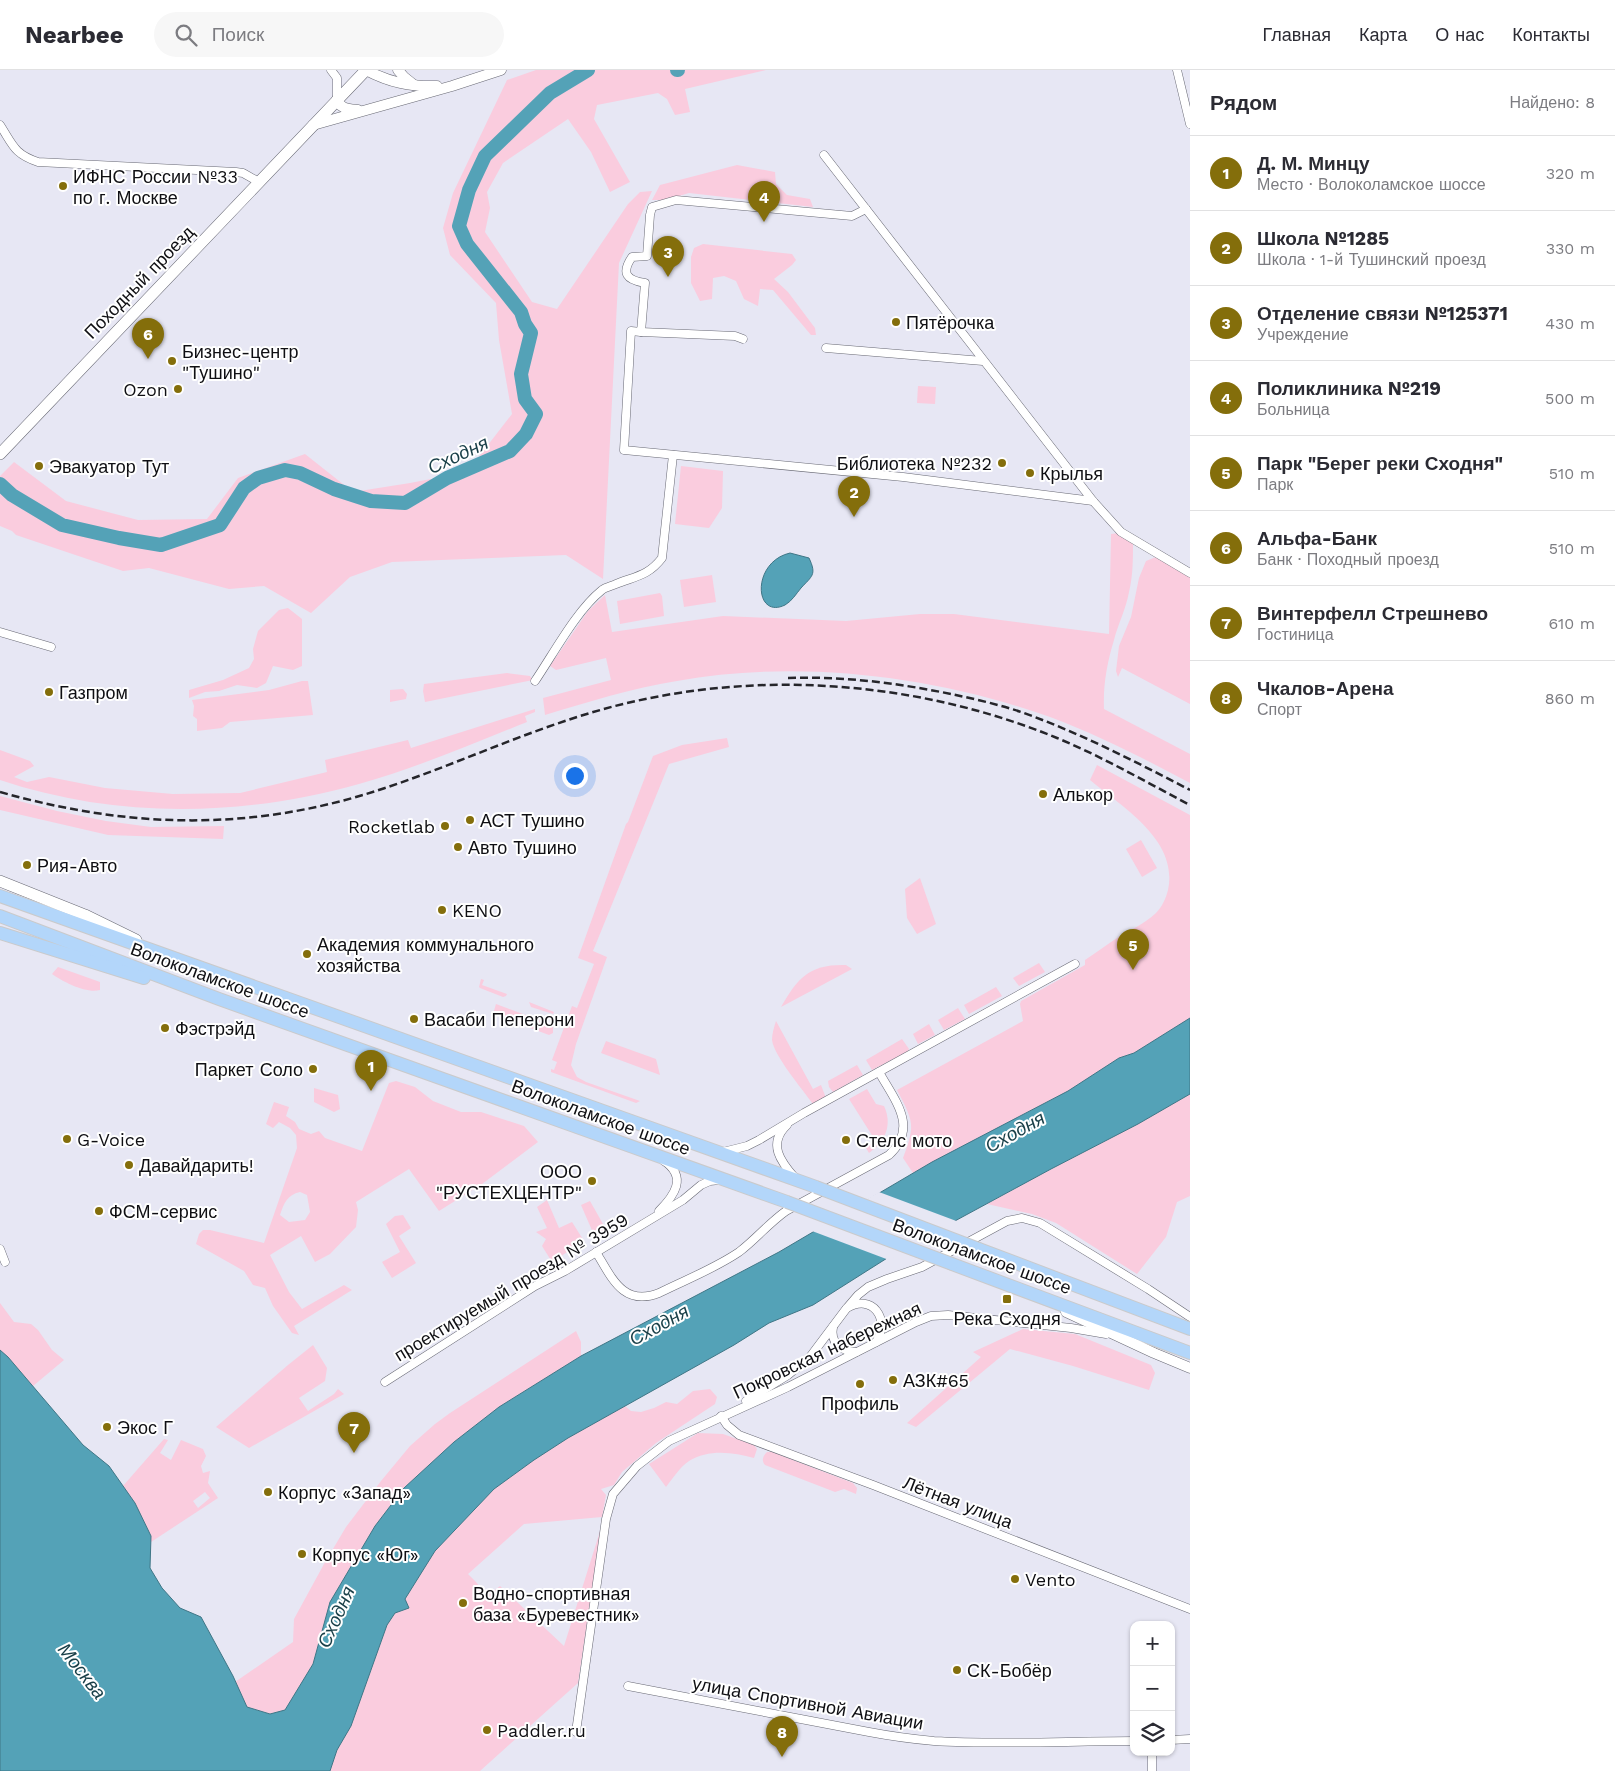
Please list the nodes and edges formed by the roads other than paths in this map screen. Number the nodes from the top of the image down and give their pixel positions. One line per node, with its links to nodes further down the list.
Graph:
1 (331, 70): 8 (street)
2 (366, 70): 7 (street); 8 (main road, Походный проезд)
3 (398, 70): 7 (street)
4 (501, 70): 6 (street)
5 (1177, 70): 10 (street)
6 (452, 86): 7 (street); 9 (street)
7 (417, 87)
8 (337, 99): 9 (street); 12 (main road, Походный проезд)
9 (366, 110): 12 (street)
10 (1190, 124)
11 (0, 125): 14 (street)
12 (312, 126): 14 (main road, Походный проезд)
13 (824, 155): 15 (street)
14 (259, 182): 20 (main road, Походный проезд)
15 (866, 209): 16 (street); 19 (street)
16 (641, 332): 17 (street); 21 (street)
17 (743, 339)
18 (826, 348): 19 (street)
19 (983, 361): 22 (street)
20 (1, 453)
21 (673, 455): 22 (street); 26 (street)
22 (1093, 500): 23 (street)
23 (1190, 573)
24 (0, 632): 25 (street)
25 (51, 647)
26 (535, 680)
27 (0, 881): 31 (main road)
28 (0, 896): 31 (main road, Волоколамское шоссе)
29 (0, 916): 33 (main road, Волоколамское шоссе)
30 (0, 933): 33 (main road)
31 (178, 960): 36 (main road, Волоколамское шоссе)
32 (1075, 964): 34 (street)
33 (211, 997): 37 (main road, Волоколамское шоссе)
34 (879, 1072): 35 (street); 42 (street)
35 (794, 1119): 36 (street); 39 (street)
36 (718, 1152): 39 (main road, Волоколамское шоссе)
37 (656, 1156): 38 (main road, Волоколамское шоссе); 40 (street, проектируемый проезд № 3959)
38 (723, 1179): 40 (street, проектируемый проезд № 3959); 44 (main road, Волоколамское шоссе, bridge)
39 (797, 1180): 48 (main road, Волоколамское шоссе, bridge)
40 (653, 1218): 42 (street, проектируемый проезд № 3959)
41 (0, 1249): 43 (street)
42 (596, 1252): 54 (street, проектируемый проезд № 3959)
43 (5, 1262)
44 (1025, 1291): 49 (street); 52 (main road, Волоколамское шоссе)
45 (846, 1309): 46 (street, Покровская набережная); 47 (street, Покровская набережная); 50 (street)
46 (1190, 1317)
47 (834, 1325): 51 (street); 55 (street, Покровская набережная)
48 (1190, 1329)
49 (1126, 1340): 50 (street, Покровская набережная); 53 (street)
50 (876, 1342): 51 (street, Покровская набережная)
51 (856, 1352): 55 (street, Покровская набережная)
52 (1190, 1353)
53 (1190, 1368)
54 (385, 1382)
55 (721, 1416): 56 (street, Лётная улица); 58 (street, Покровская набережная)
56 (1190, 1609)
57 (628, 1686): 61 (street, улица Спортивной Авиации)
58 (576, 1732)
59 (1190, 1739): 60 (street)
60 (1175, 1740)
61 (1130, 1741)
62 (1152, 1756): 63 (street)
63 (1152, 1771)

